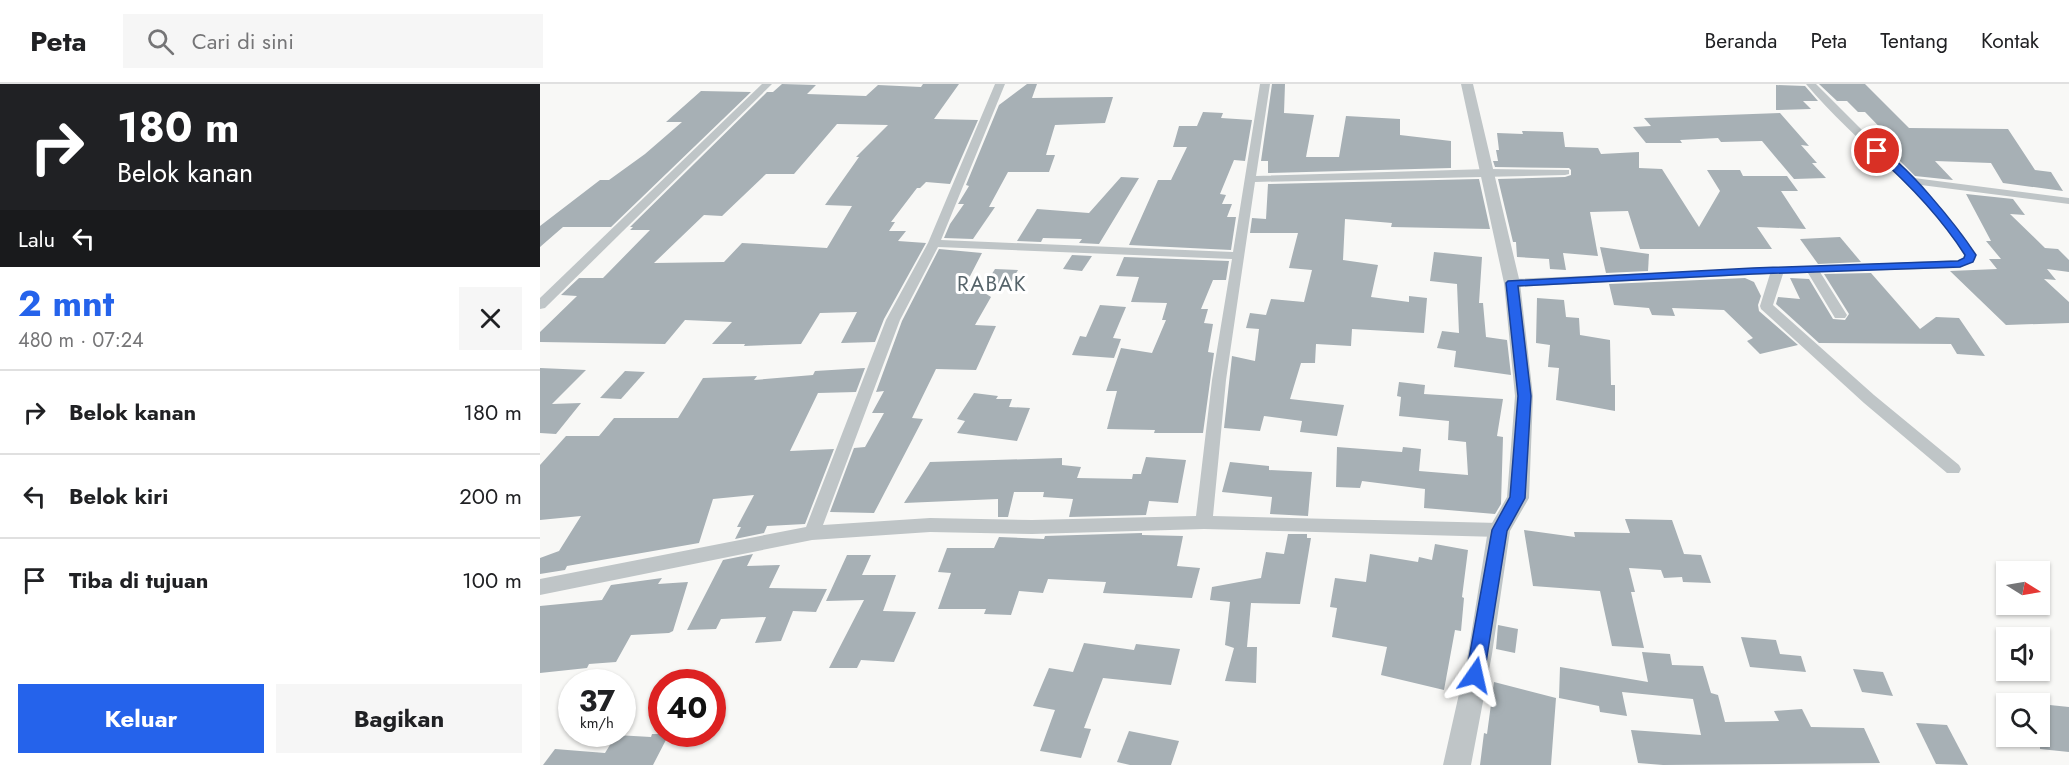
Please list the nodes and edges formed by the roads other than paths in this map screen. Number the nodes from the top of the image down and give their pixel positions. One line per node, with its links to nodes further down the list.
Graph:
1 (767, 84): 16 (street)
2 (1000, 84): 11 (street)
3 (1265, 84): 8 (street)
4 (1467, 84): 6 (street)
5 (1811, 84): 9 (street)
6 (1488, 172): 7 (street); 8 (street); 15 (street)
7 (1565, 172)
8 (1252, 179): 12 (street)
9 (1911, 181): 10 (street); 13 (street)
10 (2069, 201)
11 (934, 243): 12 (street); 21 (street)
12 (1238, 256): 19 (street)
13 (1812, 269): 14 (street); 17 (street)
14 (1778, 270): 15 (street); 18 (street)
15 (1512, 283): 20 (street)
16 (540, 305)
17 (1840, 315)
18 (1953, 469)
19 (1204, 522): 20 (street); 21 (street)
20 (1499, 530): 23 (street)
21 (812, 533): 22 (street)
22 (540, 587)
23 (1457, 765)

